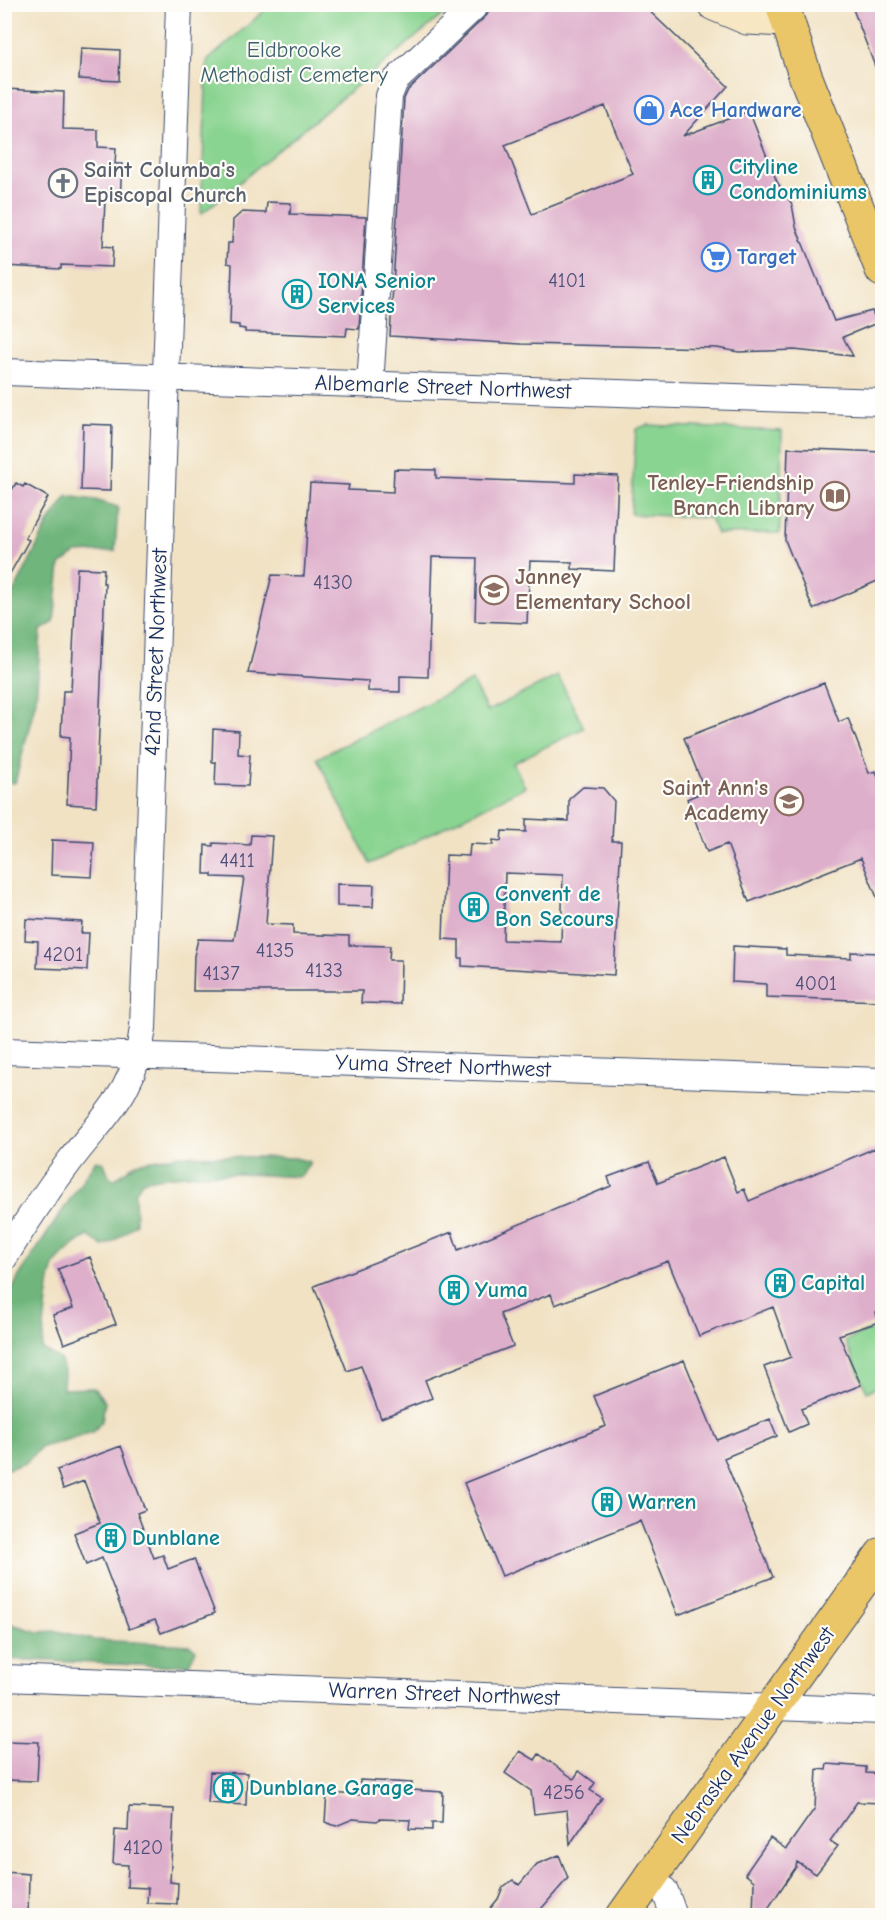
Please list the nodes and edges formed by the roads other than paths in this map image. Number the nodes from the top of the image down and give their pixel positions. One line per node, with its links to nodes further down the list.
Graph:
1 (179, 4): 7 (street, 42nd Street Northwest)
2 (477, 4): 8 (street)
3 (714, 4): 4 (main road)
4 (784, 12): 5 (main road)
5 (882, 270)
6 (4, 372): 7 (street, Albemarle Street Northwest)
7 (165, 378): 8 (street, Albemarle Street Northwest); 11 (street, 42nd Street Northwest)
8 (370, 385): 9 (street, Albemarle Street Northwest)
9 (882, 402)
10 (4, 1051): 11 (street, Yuma Street Northwest)
11 (140, 1056): 12 (street, Yuma Street Northwest); 13 (street, 42nd Street Northwest)
12 (882, 1081)
13 (4, 1257)
14 (882, 1554): 16 (main road, Nebraska Avenue Northwest)
15 (4, 1678): 16 (street, Warren Street Northwest)
16 (774, 1706): 17 (street, Warren Street Northwest); 18 (main road, Nebraska Avenue Northwest)
17 (882, 1711)
18 (651, 1877): 19 (main road, Nebraska Avenue Northwest); 20 (street)
19 (623, 1916)
20 (674, 1916)

